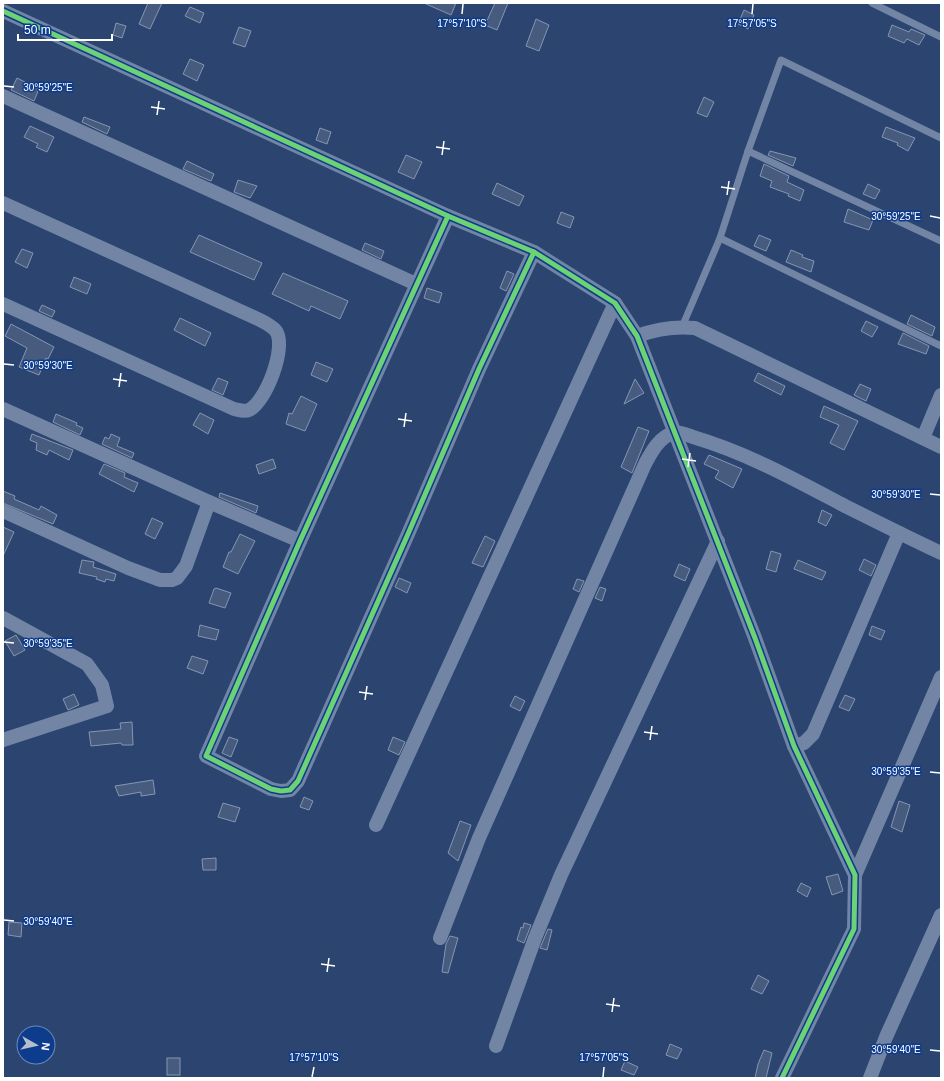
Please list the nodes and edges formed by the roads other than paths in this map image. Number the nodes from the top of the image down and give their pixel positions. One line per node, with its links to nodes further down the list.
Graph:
1 (872, 3): 3 (lane)
2 (3, 11): 8 (street)
3 (941, 37)
4 (3, 96): 12 (street)
5 (941, 138): 6 (lane)
6 (748, 151): 9 (lane); 10 (lane)
7 (3, 203): 14 (street)
8 (448, 216): 11 (street); 12 (street)
9 (720, 238): 15 (lane); 17 (lane)
10 (941, 241)
11 (534, 252): 13 (street); 26 (street)
12 (416, 284): 26 (street)
13 (615, 303): 16 (street); 33 (street)
14 (3, 304)
15 (682, 327): 16 (street); 21 (street)
16 (637, 336): 20 (street)
17 (941, 346)
18 (941, 395): 21 (street)
19 (3, 409): 23 (street)
20 (676, 432): 25 (street); 27 (street); 36 (street)
21 (923, 438): 22 (street)
22 (941, 447)
23 (209, 502): 24 (street); 26 (street)
24 (3, 511)
25 (899, 533): 28 (street); 32 (street)
26 (300, 541)
27 (718, 541): 32 (street); 37 (street)
28 (941, 553)
29 (3, 618): 31 (street)
30 (941, 678): 34 (street)
31 (3, 740)
32 (794, 746): 34 (street)
33 (376, 825)
34 (855, 875): 38 (street)
35 (941, 915): 39 (street)
36 (440, 938)
37 (496, 1046)
38 (782, 1078)
39 (870, 1078)

